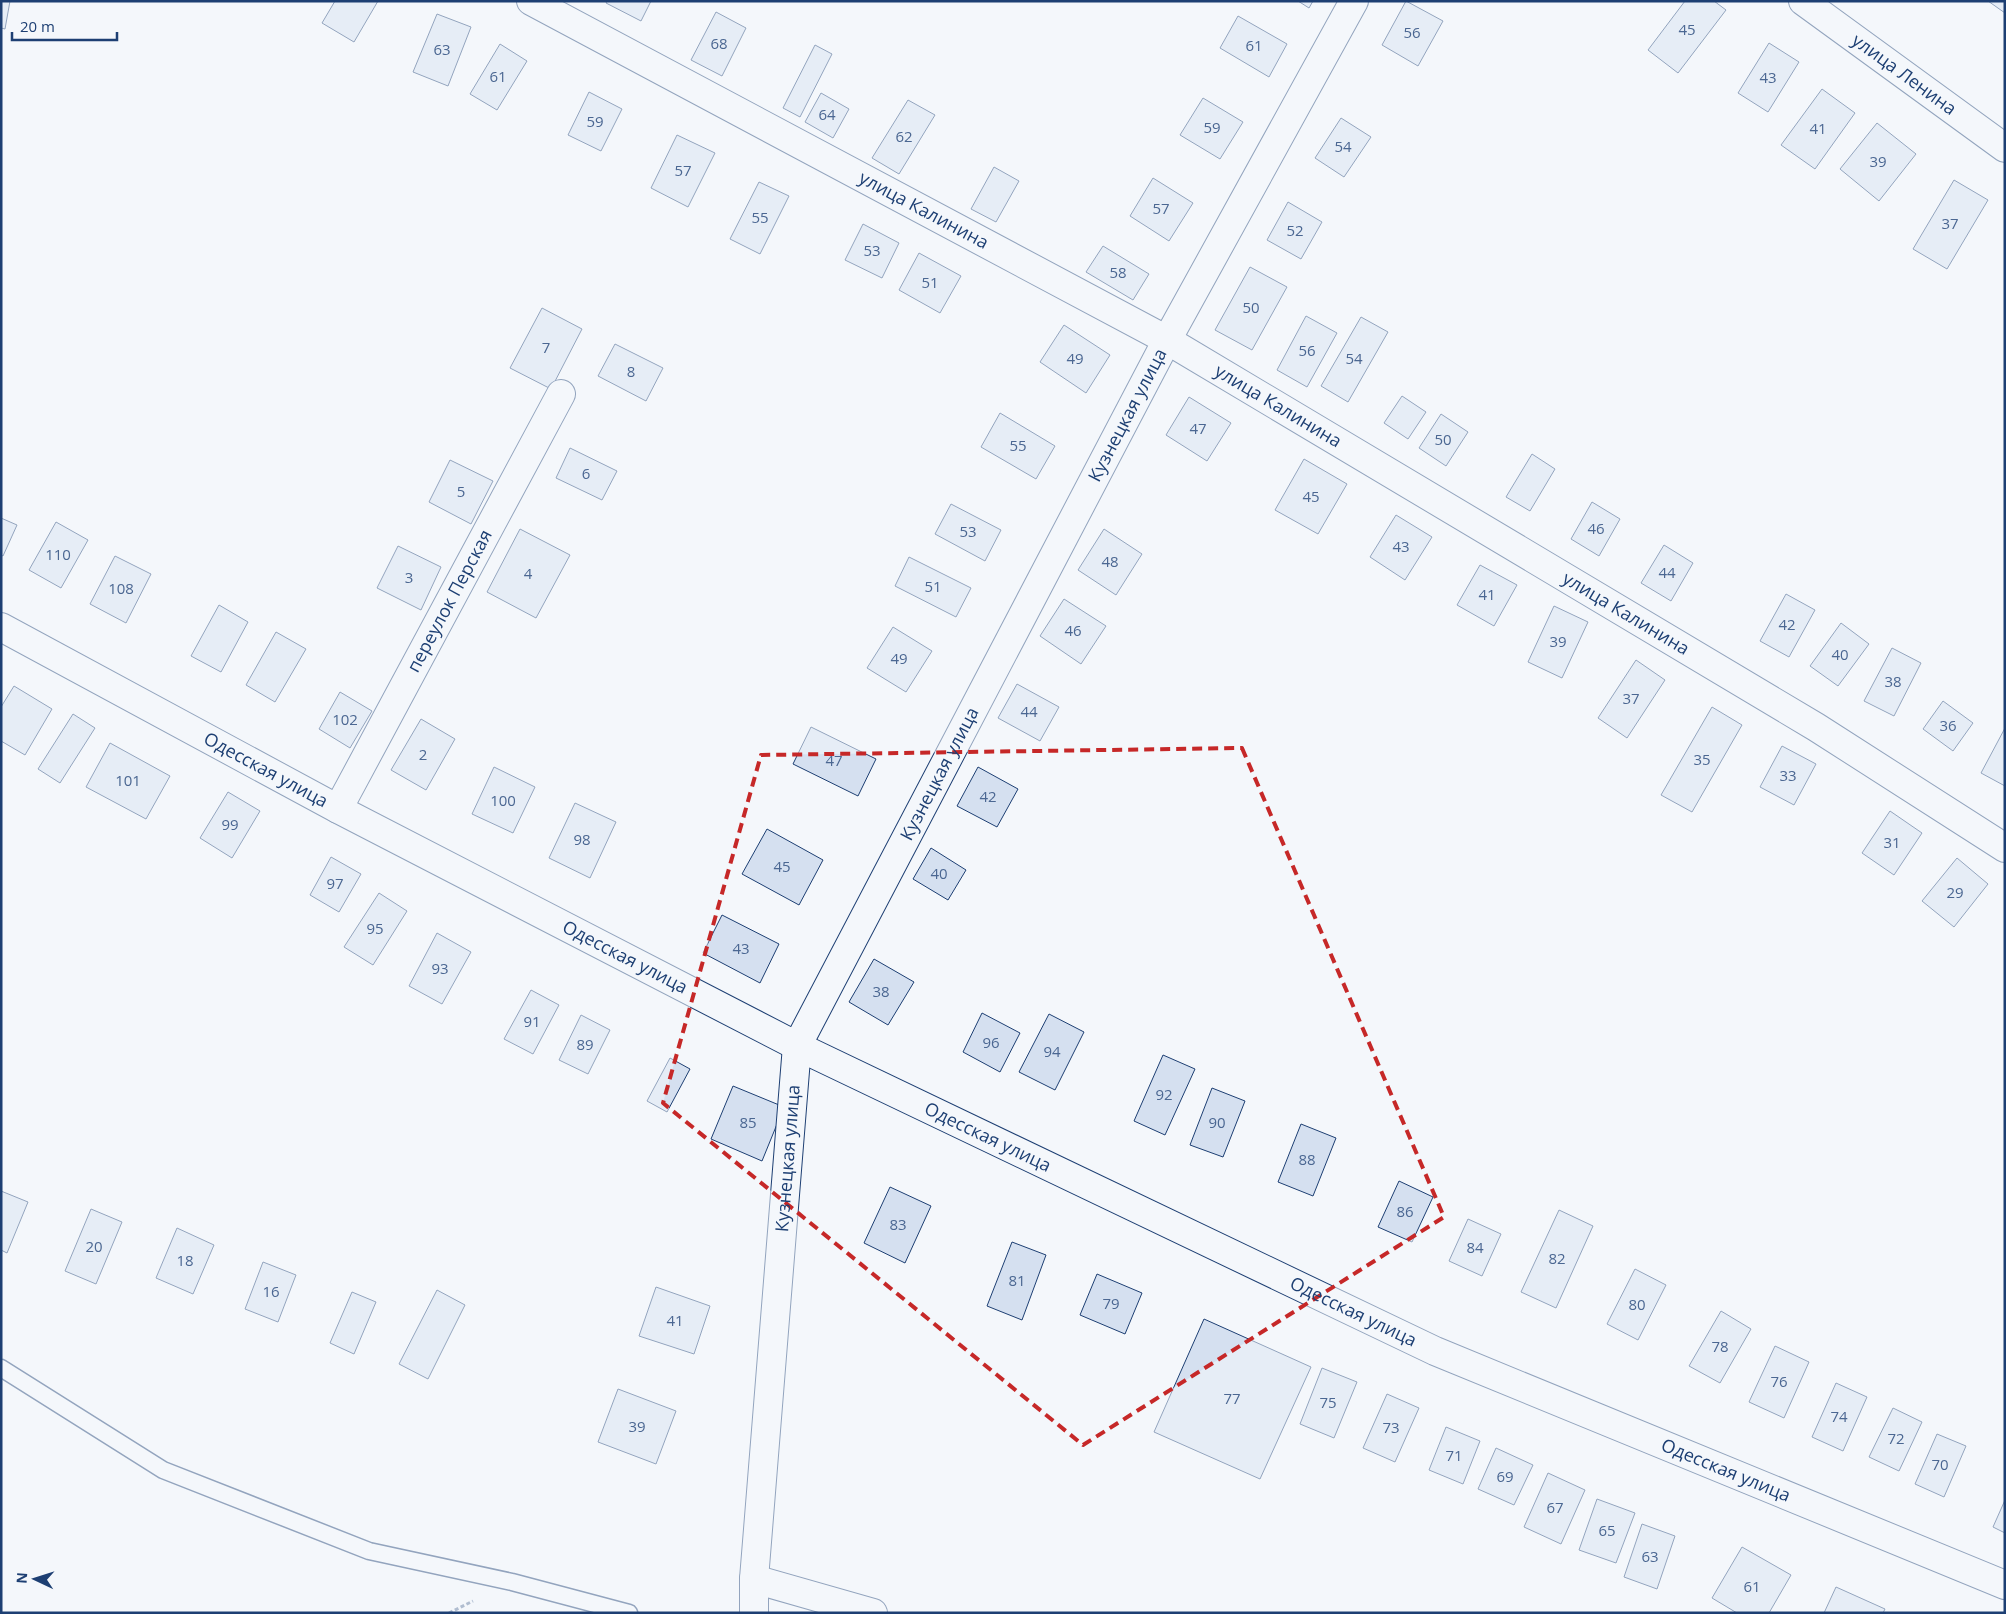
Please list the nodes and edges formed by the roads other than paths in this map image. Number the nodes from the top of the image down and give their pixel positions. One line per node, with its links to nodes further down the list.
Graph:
1 (531, 1): 5 (street, улица Калинина)
2 (1354, 1): 5 (street, Кузнецкая улица)
3 (1803, 1): 4 (street, улица Ленина)
4 (2005, 148)
5 (1167, 340): 9 (street, улица Калинина); 10 (street, Кузнецкая улица)
6 (561, 394): 8 (street, переулок Перская)
7 (1, 627): 8 (street, Одесская улица)
8 (338, 809): 10 (street, Одесская улица)
9 (2005, 848)
10 (798, 1046): 12 (street, Кузнецкая улица); 13 (street, Одесская улица)
11 (1, 1368): 14 (lane)
12 (754, 1579): 15 (street, Кузнецкая улица); 16 (street)
13 (2005, 1585)
14 (629, 1613)
15 (754, 1613)
16 (873, 1613)

